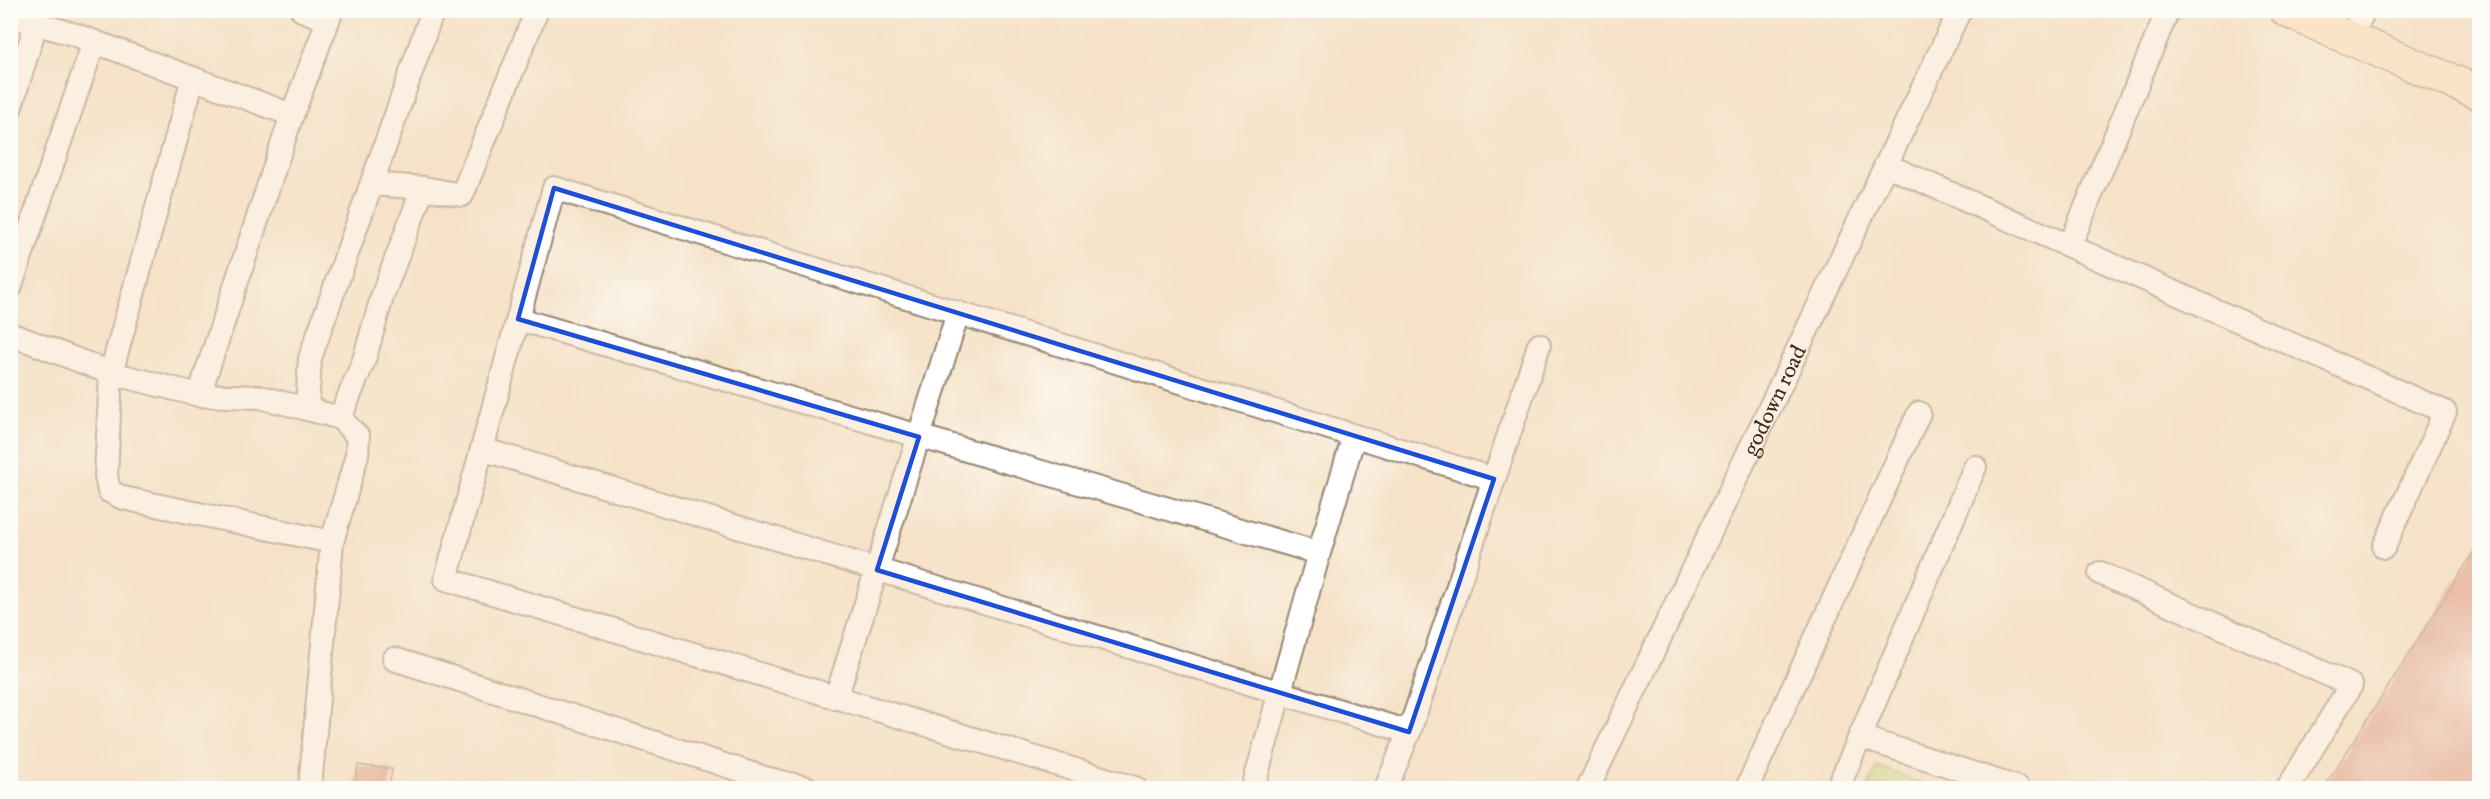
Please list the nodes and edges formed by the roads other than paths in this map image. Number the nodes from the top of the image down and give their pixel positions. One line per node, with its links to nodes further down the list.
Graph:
1 (302, 10): 8 (street)
2 (433, 10): 18 (street)
3 (537, 10): 19 (street)
4 (1960, 10): 17 (street, godown road)
5 (2168, 10): 20 (street)
6 (2286, 10): 11 (main road)
7 (2364, 10): 11 (street)
8 (330, 15): 16 (street)
9 (10, 16): 10 (street)
10 (36, 24): 12 (street); 15 (street)
11 (2350, 40): 14 (main road)
12 (94, 42): 13 (street); 21 (street)
13 (193, 78): 16 (street); 26 (street)
14 (2480, 93)
15 (10, 110)
16 (292, 115): 27 (street)
17 (1886, 165): 20 (street); 52 (street, godown road)
18 (373, 184): 19 (street); 28 (street)
19 (423, 188): 30 (street)
20 (2070, 245): 37 (street)
21 (10, 288)
22 (958, 313): 23 (street); 31 (street); 32 (street)
23 (518, 319): 32 (street); 33 (street)
24 (10, 334): 26 (street)
25 (1539, 345): 35 (street)
26 (111, 373): 27 (street); 36 (street)
27 (199, 395): 28 (street)
28 (307, 409): 30 (street)
29 (1919, 413): 53 (street)
30 (340, 418): 36 (street)
31 (1354, 436): 35 (street); 38 (street)
32 (919, 437): 38 (street); 39 (street)
33 (482, 449): 39 (street); 43 (street)
34 (1975, 467): 45 (street)
35 (1494, 479): 44 (street)
36 (332, 542): 47 (street)
37 (2384, 548)
38 (1319, 554): 42 (street)
39 (877, 570): 42 (street); 43 (street)
40 (2100, 573): 56 (street)
41 (394, 659): 46 (street)
42 (1280, 693): 44 (street); 50 (street)
43 (836, 698): 49 (street)
44 (1409, 732): 51 (street)
45 (1860, 737): 54 (street); 55 (street)
46 (766, 784): 48 (street)
47 (310, 789)
48 (807, 789)
49 (1135, 789)
50 (1253, 789)
51 (1386, 789)
52 (1588, 789)
53 (1747, 789)
54 (1838, 789)
55 (2018, 789)
56 (2288, 789)

